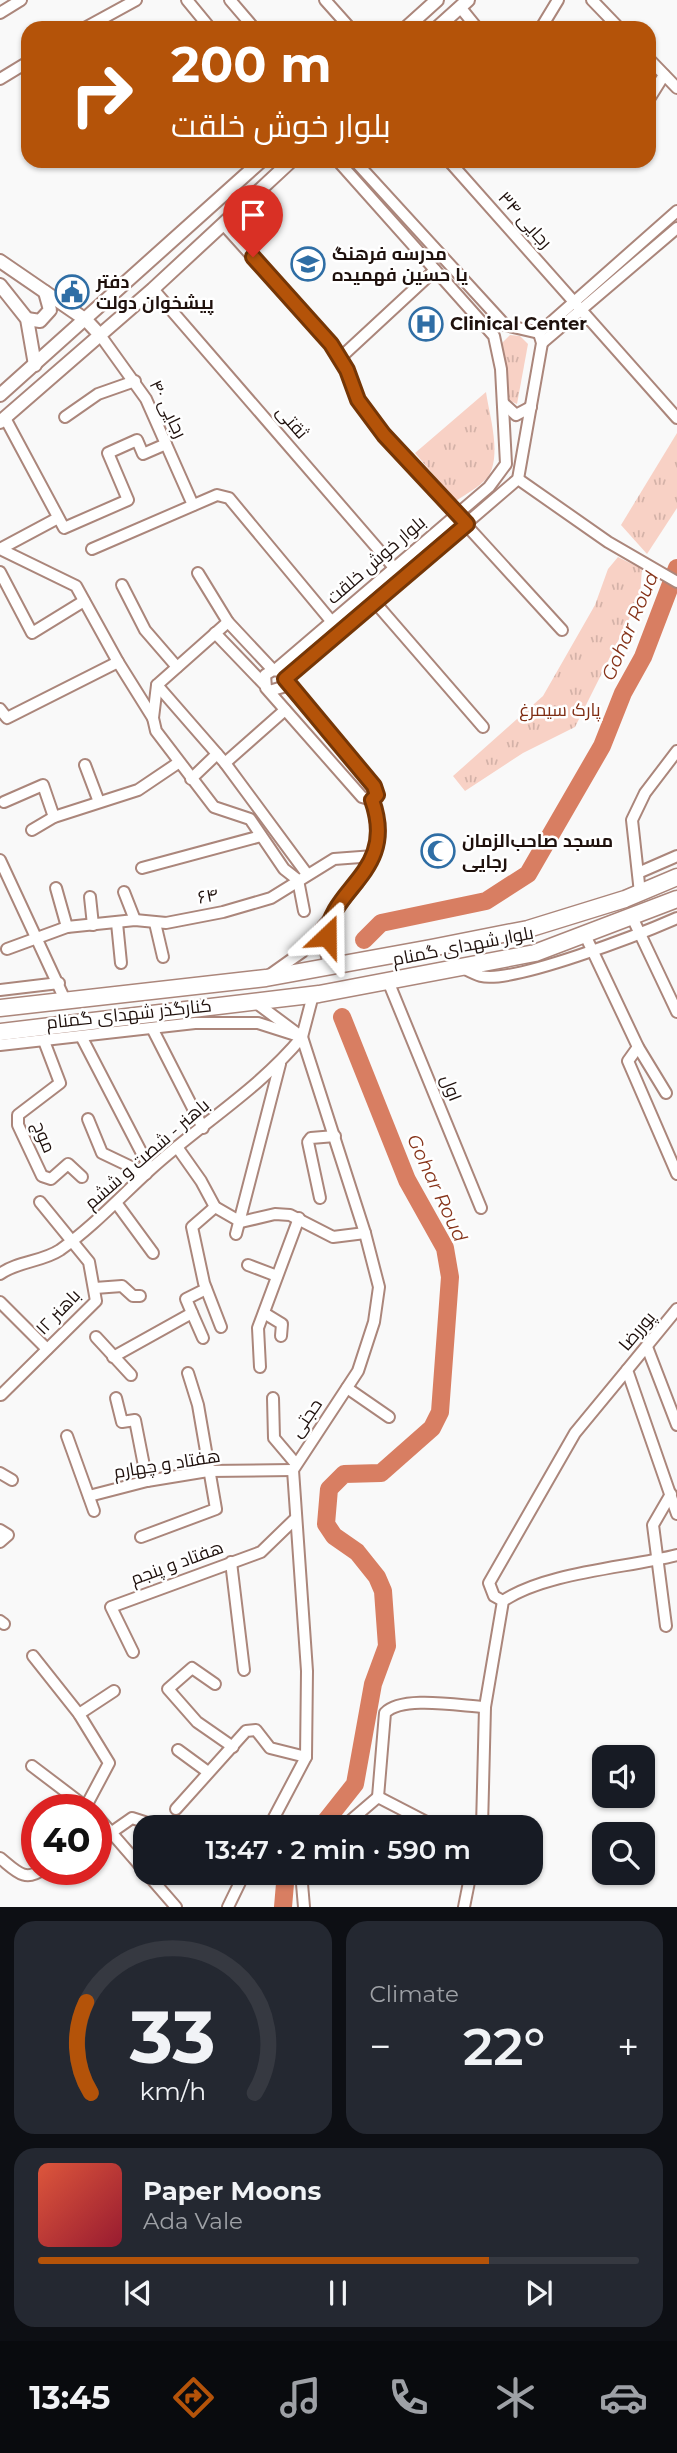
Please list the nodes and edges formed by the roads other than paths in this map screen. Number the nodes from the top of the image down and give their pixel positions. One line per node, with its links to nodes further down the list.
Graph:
1 (21, 0): 10 (street)
2 (136, 0): 11 (street)
3 (187, 0): 12 (street)
4 (230, 0): 13 (street)
5 (325, 0): 14 (street)
6 (437, 0): 15 (main road)
7 (558, 0): 18 (street)
8 (592, 0): 19 (street)
9 (464, 4): 16 (main road); 17 (street)
10 (0, 13)
11 (98, 21)
12 (204, 21)
13 (248, 21)
14 (344, 21)
15 (414, 21)
16 (445, 21)
17 (473, 21)
18 (545, 21)
19 (612, 21)
20 (21, 66): 23 (street)
21 (656, 66): 22 (street)
22 (664, 75): 24 (street); 25 (street)
23 (0, 79)
24 (656, 88)
25 (677, 88)
26 (253, 168): 41 (main road)
27 (283, 168): 32 (main road)
28 (344, 168): 35 (street)
29 (361, 168): 42 (street)
30 (455, 168): 39 (street, رجایی ۳۴)
31 (677, 211): 39 (street)
32 (223, 224): 37 (main road); 46 (street)
33 (677, 228): 39 (street)
34 (0, 261): 38 (main road)
35 (435, 270): 44 (street); 46 (street)
36 (0, 285): 40 (main road)
37 (153, 289): 43 (main road); 63 (street, ثقتی)
38 (45, 292): 40 (main road); 41 (main road)
39 (579, 305): 45 (street); 53 (street, رجایی ۳۴)
40 (27, 319): 47 (main road)
41 (86, 320): 43 (main road); 47 (main road)
42 (505, 326): 44 (street); 45 (street)
43 (100, 335): 48 (street, رجایی ۴۰); 54 (main road)
44 (494, 336): 50 (street, بلوار خوش خلقت)
45 (541, 338): 51 (street)
46 (340, 358): 58 (street)
47 (35, 365): 49 (main road)
48 (135, 380): 52 (street); 55 (street, رجایی ۴۰)
49 (0, 395)
50 (503, 403): 51 (street); 58 (street, بلوار خوش خلقت)
51 (531, 407): 56 (street)
52 (65, 417)
53 (677, 418)
54 (2, 420): 59 (street)
55 (166, 444): 57 (street, رجایی ۴۰); 59 (street)
56 (518, 479): 60 (street, بلوار خوش خلقت); 67 (street)
57 (193, 505): 62 (street); 73 (street)
58 (457, 514): 60 (street); 63 (street, بلوار خوش خلقت)
59 (61, 523): 61 (street)
60 (467, 524): 66 (street, بلوار خوش خلقت); 74 (street)
61 (0, 549): 70 (street)
62 (92, 549)
63 (394, 567): 66 (street, ثقتی); 69 (street, بلوار خوش خلقت)
64 (0, 572): 70 (street)
65 (198, 573): 72 (street)
66 (403, 579): 71 (street, بلوار خوش خلقت)
67 (677, 582)
68 (121, 585): 77 (street)
69 (366, 593): 71 (street); 73 (street, بلوار خوش خلقت)
70 (84, 601): 76 (street)
71 (375, 603): 79 (street, بلوار خوش خلقت); 85 (street)
72 (228, 622): 75 (street); 78 (street)
73 (332, 622): 78 (street, بلوار خوش خلقت)
74 (562, 630)
75 (215, 633): 77 (street); 81 (street)
76 (118, 662): 82 (street); 84 (street)
77 (177, 667): 80 (street)
78 (274, 670): 79 (street); 81 (street, بلوار خوش خلقت)
79 (285, 680): 81 (street, بلوار خوش خلقت); 91 (street)
80 (157, 685): 84 (street); 87 (street)
81 (267, 688): 83 (street)
82 (0, 709)
83 (285, 710): 87 (street); 91 (street)
84 (153, 718): 88 (street)
85 (483, 727)
86 (677, 751): 103 (street)
87 (221, 759): 90 (street); 94 (street)
88 (178, 763): 90 (street); 93 (street)
89 (85, 765): 93 (street)
90 (191, 779): 96 (street)
91 (372, 800): 99 (street)
92 (4, 802): 95 (street)
93 (99, 802): 95 (street)
94 (261, 811): 96 (street); 104 (street)
95 (54, 817): 97 (street)
96 (250, 819): 98 (street)
97 (33, 830)
98 (261, 836): 102 (street); 104 (street)
99 (374, 856): 104 (street, ۶۴); 115 (street)
100 (677, 856): 103 (street)
101 (0, 860): 122 (street)
102 (142, 867)
103 (638, 873): 108 (street)
104 (303, 877): 111 (street); 117 (street, ۶۴)
105 (677, 877): 108 (highway, بلوار شهدای گمنام)
106 (57, 888): 119 (street)
107 (124, 892): 114 (street)
108 (632, 896): 112 (highway); 127 (highway, بلوار شهدای گمنام)
109 (90, 897): 118 (street)
110 (677, 899): 112 (highway, بلوار شهدای گمنام)
111 (304, 911)
112 (632, 917): 120 (street); 121 (highway, بلوار شهدای گمنام)
113 (677, 918): 120 (street)
114 (135, 920): 116 (street, ۶۴); 117 (street, ۶۴)
115 (328, 921): 127 (street); 129 (street)
116 (117, 923): 118 (street, ۶۴); 126 (street)
117 (155, 923): 125 (street)
118 (93, 925): 119 (street, ۶۴)
119 (67, 927): 122 (street, ۶۴)
120 (640, 934): 124 (street); 138 (street)
121 (585, 935): 124 (street); 128 (highway, بلوار شهدای گمنام)
122 (38, 938): 123 (street, ۶۴); 131 (street)
123 (8, 949)
124 (591, 952): 128 (street); 147 (street)
125 (163, 957)
126 (121, 963)
127 (329, 967): 129 (highway, بلوار شهدای گمنام)
128 (461, 967): 130 (highway, بلوار شهدای گمنام)
129 (266, 978): 134 (highway, بلوار شهدای گمنام)
130 (388, 981): 133 (highway, بلوار شهدای گمنام); 161 (street, اول)
131 (59, 983): 132 (street); 134 (street)
132 (0, 990)
133 (313, 995): 135 (highway, بلوار شهدای گمنام); 143 (street)
134 (66, 1002): 137 (highway, بلوار شهدای گمنام)
135 (255, 1002): 136 (highway, بلوار شهدای گمنام); 143 (street)
136 (220, 1006): 139 (street); 140 (highway, بلوار شهدای گمنام)
137 (0, 1007)
138 (677, 1012)
139 (195, 1023): 141 (street, کنارگذر شهدای گمنام); 143 (street, کنارگذر شهدای گمنام)
140 (120, 1026): 141 (street, کنارگذر شهدای گمنام); 142 (highway, بلوار شهدای گمنام); 144 (street, کنارگذر شهدای گمنام)
141 (152, 1028): 151 (street)
142 (0, 1032)
143 (302, 1037): 148 (street, باهنر - شصت و ششم); 152 (street, حجتی)
144 (82, 1038): 145 (street, کنارگذر شهدای گمنام); 154 (street)
145 (44, 1041): 146 (street, کنارگذر شهدای گمنام); 156 (street, موج)
146 (0, 1045)
147 (638, 1047): 149 (street); 155 (street)
148 (280, 1064): 151 (street, باهنر - شصت و ششم); 163 (street)
149 (666, 1093)
150 (88, 1119): 154 (street)
151 (203, 1128): 153 (street, باهنر - شصت و ششم)
152 (335, 1136): 157 (street); 164 (street, حجتی)
153 (177, 1147): 154 (street, باهنر - شصت و ششم); 160 (street)
154 (148, 1172): 159 (street, باهنر - شصت و ششم)
155 (677, 1174)
156 (82, 1177)
157 (320, 1198)
158 (40, 1202): 166 (street, باهنر ۱۲)
159 (117, 1204): 166 (street, باهنر - شصت و ششم); 167 (street)
160 (215, 1207): 163 (street); 172 (street)
161 (481, 1208)
162 (299, 1219): 163 (street); 164 (street); 170 (street)
163 (241, 1222): 165 (street)
164 (365, 1233): 189 (street, حجتی)
165 (236, 1234)
166 (73, 1240): 169 (street, باهنر - شصت و ششم); 171 (street, باهنر ۱۲)
167 (153, 1253)
168 (248, 1265): 170 (street)
169 (0, 1274)
170 (277, 1276): 176 (street)
171 (94, 1288): 173 (street); 183 (street, باهنر ۱۲)
172 (206, 1289): 175 (street); 178 (street)
173 (140, 1296)
174 (0, 1302): 183 (street)
175 (192, 1313): 181 (street); 184 (street)
176 (264, 1313): 179 (street); 185 (street)
177 (675, 1317): 182 (street, پوررضا)
178 (221, 1327)
179 (281, 1336)
180 (96, 1337): 184 (street)
181 (203, 1338)
182 (647, 1347): 186 (street, پوررضا); 194 (street)
183 (47, 1349): 190 (street, باهنر ۱۲)
184 (113, 1357): 188 (street)
185 (260, 1367)
186 (627, 1370): 201 (street, پوررضا); 210 (street)
187 (188, 1374): 197 (street)
188 (131, 1375)
189 (347, 1388): 193 (street); 196 (street, حجتی)
190 (1, 1395)
191 (116, 1398): 200 (street)
192 (273, 1398): 196 (street)
193 (390, 1417)
194 (677, 1425)
195 (67, 1436): 202 (street)
196 (295, 1467): 197 (street, هفتاد و چهارم); 205 (street)
197 (208, 1471): 200 (street, هفتاد و چهارم); 206 (street)
198 (0, 1473): 199 (street)
199 (12, 1480)
200 (147, 1481): 202 (street, هفتاد و چهارم)
201 (671, 1494): 204 (street, پوررضا); 208 (street)
202 (89, 1496): 203 (street)
203 (94, 1511)
204 (677, 1514)
205 (295, 1520): 209 (street, هفتاد و پنجم); 221 (street)
206 (141, 1537)
207 (677, 1555): 208 (street)
208 (660, 1559): 210 (street); 211 (street)
209 (231, 1562): 212 (street, هفتاد و پنجم); 214 (street)
210 (503, 1601): 217 (street)
211 (666, 1626)
212 (133, 1652)
213 (33, 1656): 218 (street)
214 (244, 1670)
215 (215, 1684): 219 (street)
216 (114, 1691): 218 (street)
217 (485, 1707): 226 (street); 231 (street)
218 (79, 1714): 225 (street)
219 (233, 1747): 221 (street); 223 (street)
220 (178, 1750): 223 (street)
221 (306, 1757): 228 (street)
222 (32, 1766): 224 (street)
223 (208, 1772): 227 (street)
224 (69, 1794)
225 (94, 1794)
226 (378, 1797): 229 (street); 230 (street)
227 (176, 1809)
228 (276, 1815)
229 (357, 1815)
230 (413, 1815)
231 (482, 1815)
232 (133, 1818): 233 (street)
233 (112, 1832): 239 (street)
234 (0, 1858): 235 (street)
235 (21, 1875)
236 (239, 1885): 240 (street)
237 (302, 1885): 241 (street)
238 (469, 1885): 242 (street)
239 (176, 1907)
240 (228, 1907)
241 (304, 1907)
242 (466, 1907)

